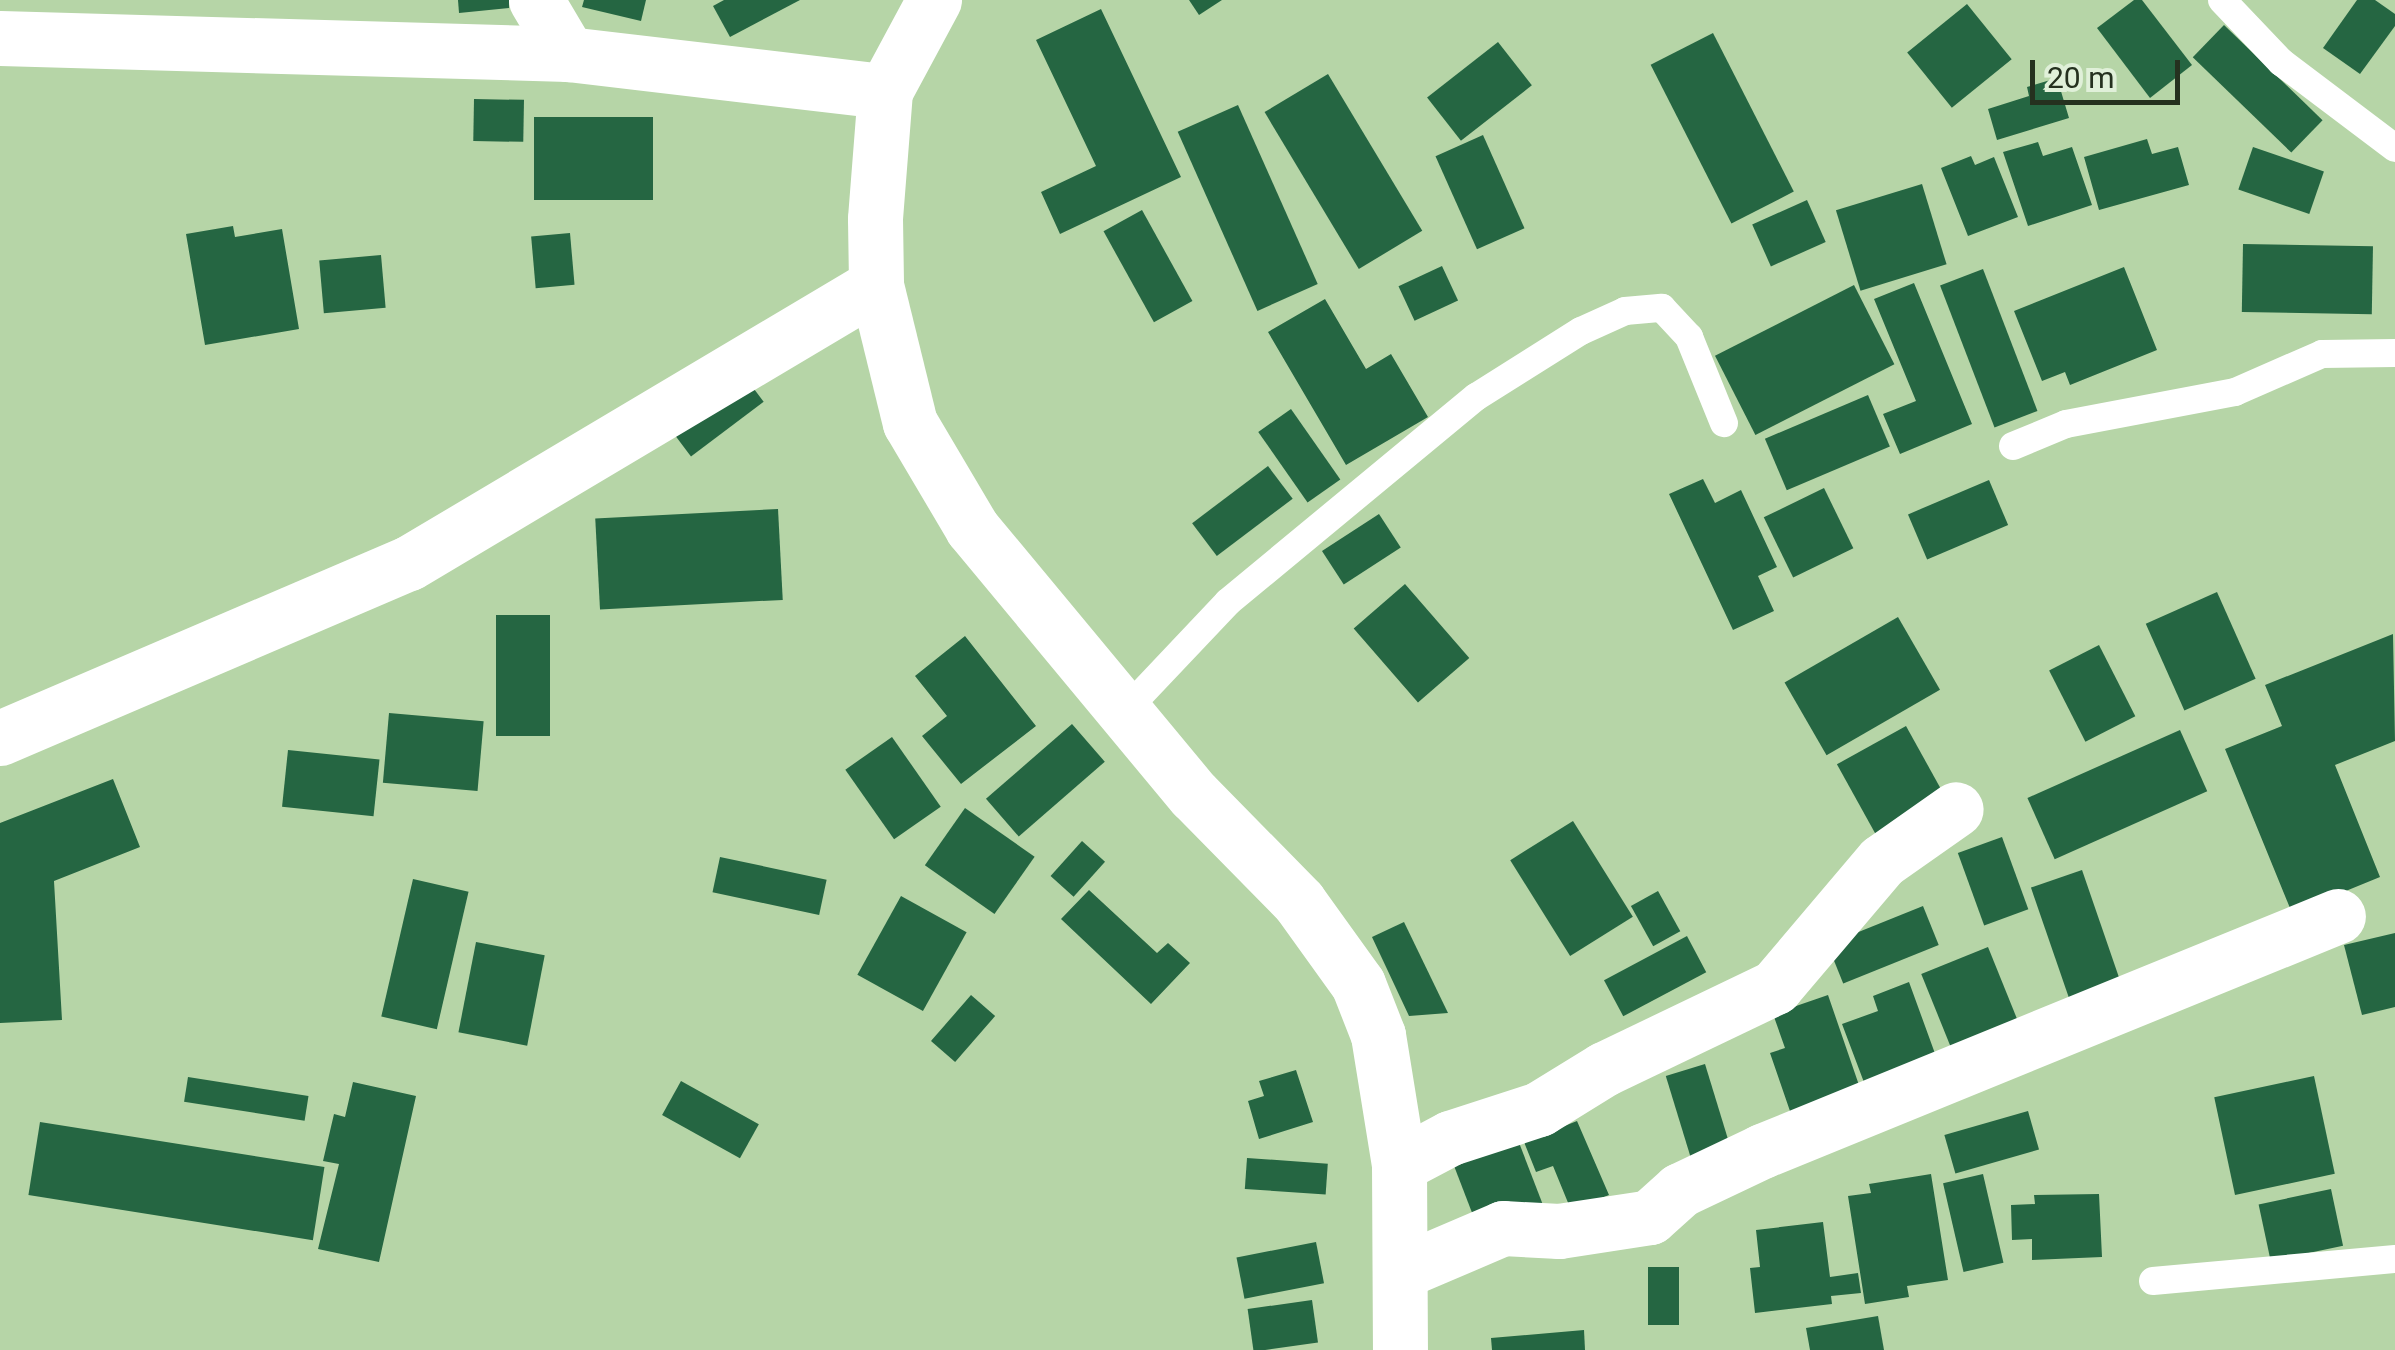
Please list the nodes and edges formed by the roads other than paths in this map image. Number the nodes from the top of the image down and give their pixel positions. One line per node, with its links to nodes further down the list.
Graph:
1 (536, 0): 5 (street)
2 (934, 0): 6 (street)
3 (2222, 0): 7 (lane)
4 (0, 38): 5 (street)
5 (568, 54): 6 (street)
6 (885, 91): 8 (street)
7 (2395, 148)
8 (876, 285): 12 (street); 13 (street)
9 (2395, 352): 11 (lane)
10 (1724, 423): 12 (lane)
11 (2013, 446)
12 (1124, 712): 16 (street)
13 (0, 738)
14 (1956, 809): 16 (street)
15 (2338, 916): 18 (street)
16 (1399, 1165): 18 (street)
17 (2395, 1259): 19 (lane)
18 (1400, 1272): 20 (street)
19 (2153, 1282)
20 (1400, 1350)

